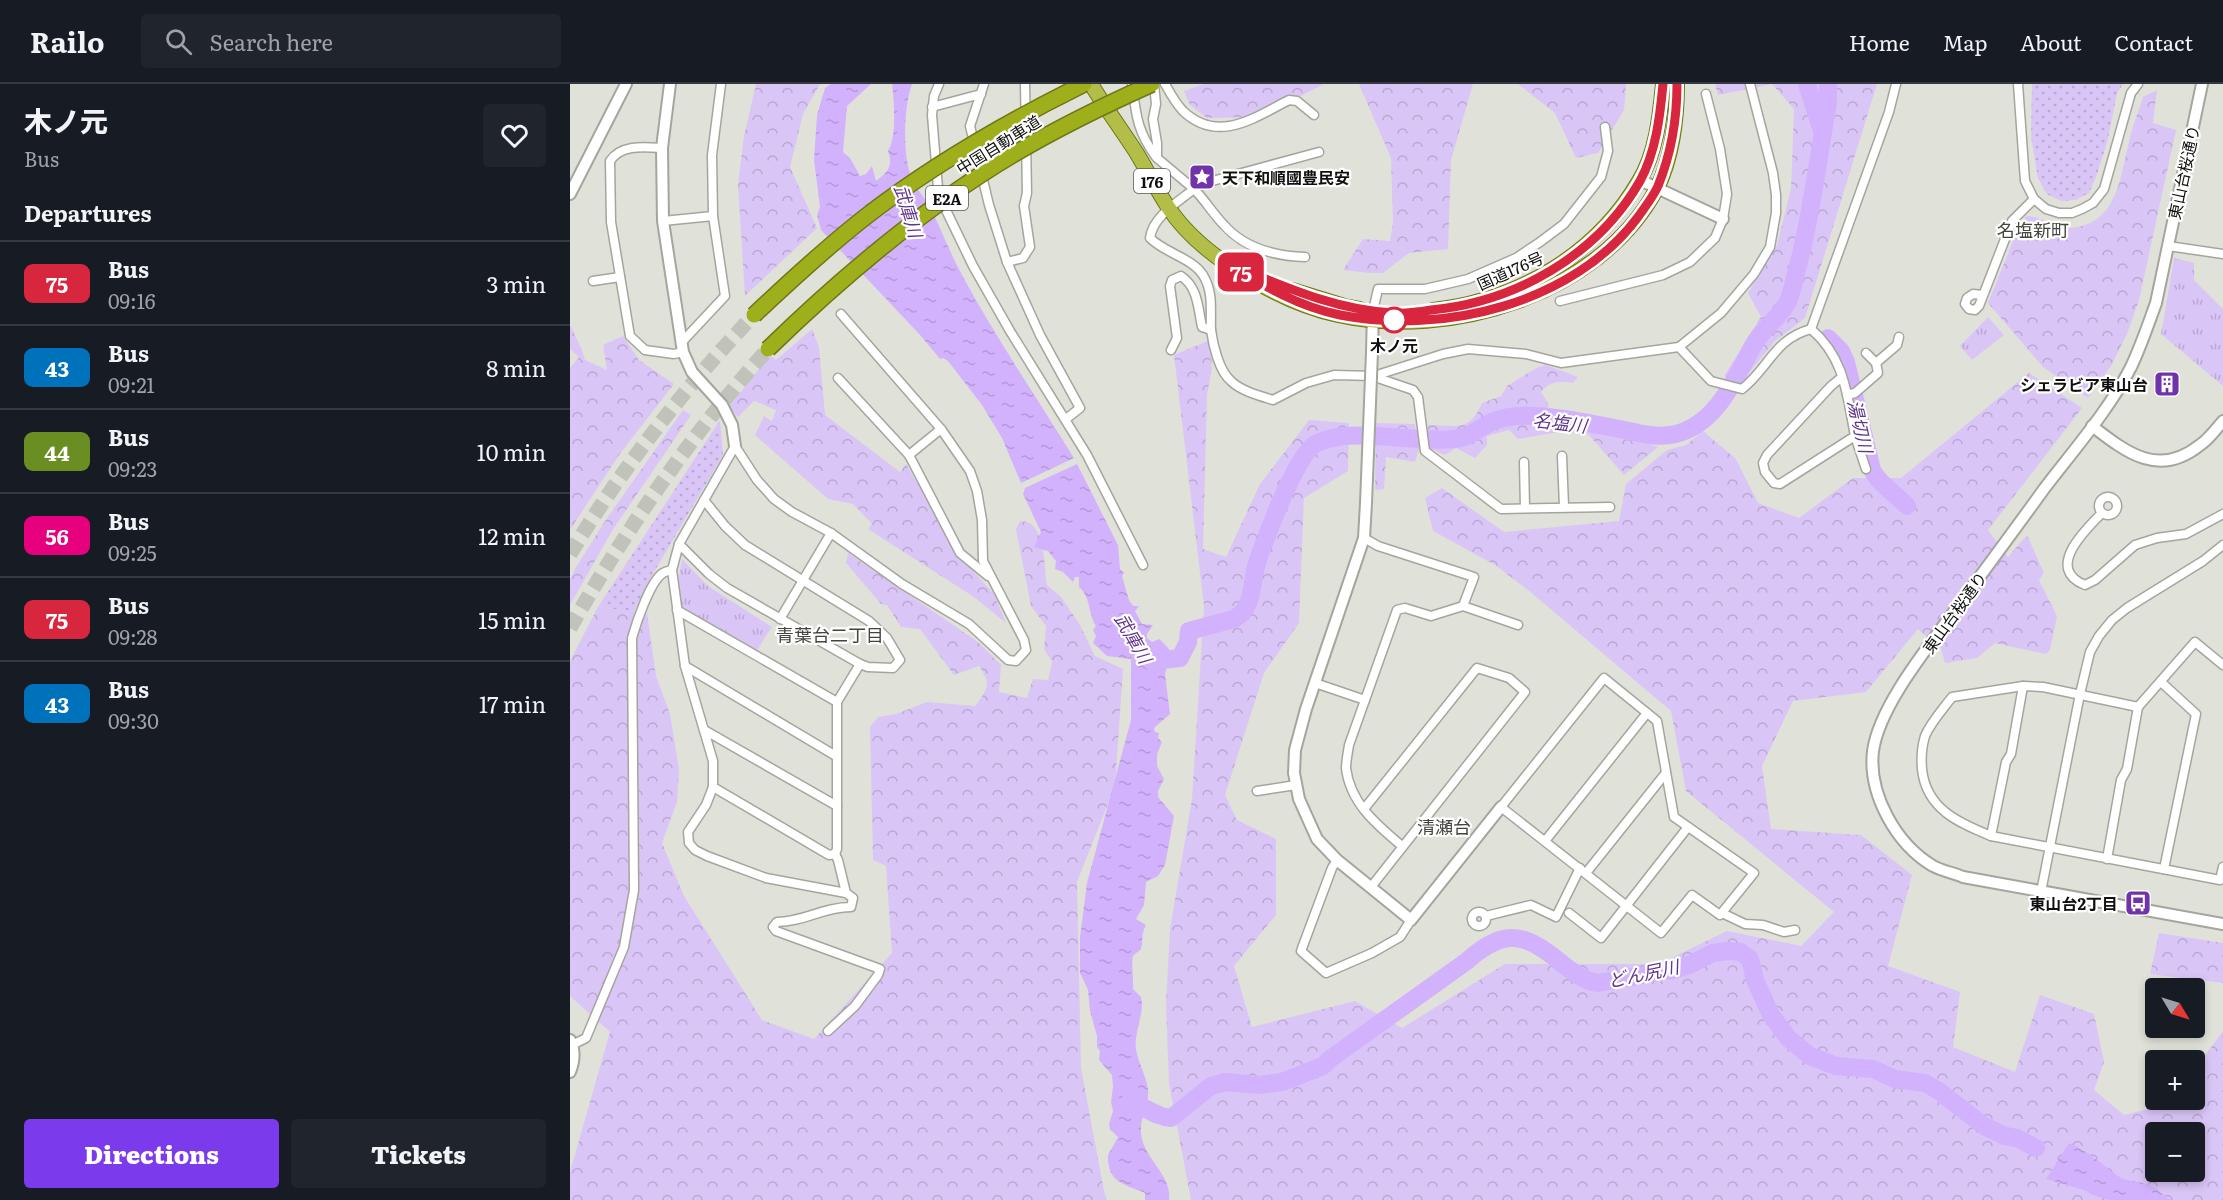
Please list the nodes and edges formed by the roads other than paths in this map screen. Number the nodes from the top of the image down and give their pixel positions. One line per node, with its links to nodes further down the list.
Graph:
1 (626, 84): 30 (street)
2 (670, 84): 24 (street)
3 (721, 84): 33 (street)
4 (939, 84): 21 (street)
5 (984, 84): 19 (street)
6 (1025, 84): 39 (street)
7 (1084, 84): 45 (highway, 中国自動車道 / E2A, bridge)
8 (1091, 84): 32 (highway, 国道176号 / 176)
9 (1132, 84): 26 (street)
10 (1153, 84): 26 (street); 52 (highway, 中国自動車道 / E2A, bridge)
11 (1164, 84): 22 (street)
12 (1663, 84): 27 (highway, 国道176号 / 176)
13 (1677, 84): 28 (highway, 国道176号 / 176)
14 (1750, 84): 50 (street)
15 (1896, 84): 47 (street)
16 (2018, 84): 31 (street)
17 (2138, 84): 31 (street)
18 (2202, 84): 36 (street, 東山台桜通り)
19 (981, 94): 21 (street); 39 (street)
20 (1706, 94): 34 (street)
21 (933, 106): 60 (street)
22 (1314, 115)
23 (1605, 127): 46 (street)
24 (662, 148): 35 (street); 40 (street)
25 (1319, 152): 29 (street)
26 (1157, 158): 29 (street)
27 (1640, 180): 28 (street); 46 (highway, 国道176号 / 176)
28 (1657, 188): 34 (street); 46 (highway, 国道176号 / 176)
29 (1194, 189): 32 (street); 38 (street)
30 (570, 194)
31 (2034, 199): 42 (street)
32 (1169, 209): 46 (highway, 国道176号 / 176); 48 (street)
33 (713, 216): 35 (street); 51 (street)
34 (1723, 219): 43 (street)
35 (663, 221): 51 (street)
36 (2168, 246): 37 (street); 62 (street, 東山台桜通り)
37 (2223, 254)
38 (1305, 257)
39 (1007, 262): 60 (street)
40 (620, 277): 41 (street); 51 (street)
41 (593, 281)
42 (1983, 295)
43 (1560, 301)
44 (842, 314): 63 (street)
45 (754, 315)
46 (1373, 316): 77 (street, bridge)
47 (1812, 329): 50 (street); 57 (street)
48 (1211, 330): 53 (street); 56 (street)
49 (1899, 337): 55 (street)
50 (1679, 347): 56 (street)
51 (682, 348): 65 (street)
52 (768, 349)
53 (1171, 350)
54 (1866, 353): 55 (street)
55 (1876, 363): 59 (street)
56 (1374, 376): 73 (street)
57 (1842, 377): 59 (street); 64 (street)
58 (838, 378): 66 (street)
59 (1847, 395): 64 (street)
60 (1066, 419): 80 (street)
61 (2223, 421): 62 (street)
62 (2092, 426): 120 (street, 東山台桜通り)
63 (941, 429): 66 (street); 83 (street)
64 (1855, 436): 69 (street)
65 (735, 446): 70 (street); 76 (street)
66 (909, 455): 83 (street)
67 (1562, 456): 71 (street)
68 (1524, 462): 73 (street)
69 (1866, 469)
70 (704, 500): 78 (street); 82 (street)
71 (1564, 507): 72 (street); 73 (street)
72 (1610, 507)
73 (1525, 508)
74 (2102, 513): 75 (street)
75 (2223, 514)
76 (831, 533): 82 (street); 83 (street)
77 (1364, 538): 84 (street); 92 (street)
78 (679, 544): 81 (street); 86 (street)
79 (2223, 545): 94 (street)
80 (1143, 565)
81 (672, 570): 85 (street); 130 (street)
82 (803, 580): 86 (street); 88 (street)
83 (993, 581)
84 (1463, 606): 87 (street); 95 (street)
85 (677, 610): 90 (street); 96 (street)
86 (780, 619): 88 (street)
87 (1518, 625)
88 (860, 664): 96 (street)
89 (2223, 665): 91 (street)
90 (685, 666): 99 (street); 100 (street)
91 (2161, 682): 97 (street); 117 (street)
92 (1315, 683): 95 (street); 102 (street)
93 (2023, 686): 94 (street); 109 (street); 109 (street)
94 (2080, 694): 97 (street); 112 (street)
95 (1365, 700): 107 (street)
96 (837, 702): 100 (street)
97 (2138, 707): 114 (street)
98 (1647, 713): 101 (street); 106 (street); 110 (street)
99 (705, 731): 103 (street); 105 (street)
100 (836, 756): 105 (street)
101 (1665, 774): 108 (street); 118 (street)
102 (1296, 785): 104 (street); 115 (street)
103 (713, 787): 113 (street); 121 (street)
104 (1257, 791)
105 (837, 806): 113 (street)
106 (1501, 807): 110 (street); 126 (street)
107 (1364, 810): 111 (street); 111 (street)
108 (1688, 827): 122 (street); 124 (street)
109 (1992, 836): 112 (street)
110 (1545, 841): 118 (street)
111 (1402, 846): 119 (street)
112 (2050, 849): 114 (street); 120 (street)
113 (835, 854): 121 (street)
114 (2107, 859): 117 (street)
115 (1337, 860): 119 (street); 126 (street)
116 (2223, 867): 117 (street)
117 (2164, 869)
118 (1583, 871): 122 (street); 125 (street)
119 (1371, 887): 126 (street)
120 (2041, 892): 127 (street, 東山台桜通り)
121 (846, 894): 129 (street)
122 (1626, 905): 123 (street); 124 (street)
123 (1569, 913)
124 (1722, 913): 128 (street)
125 (1486, 916)
126 (1411, 920)
127 (2223, 924)
128 (1795, 930)
129 (828, 1031)
130 (571, 1043): 131 (street)
131 (570, 1072)

